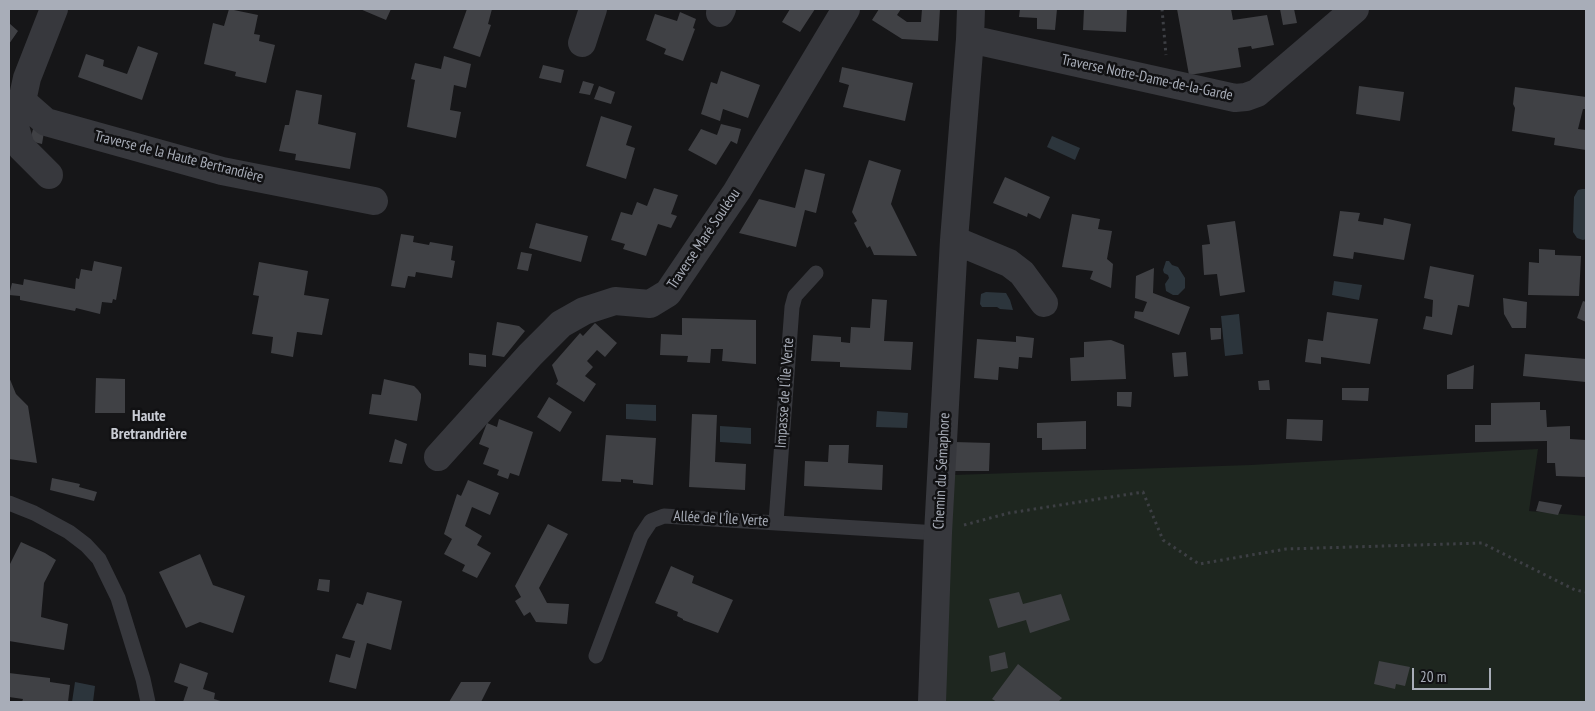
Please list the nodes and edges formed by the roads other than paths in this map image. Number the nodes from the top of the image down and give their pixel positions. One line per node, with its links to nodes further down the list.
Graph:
1 (54, 9): 8 (street)
2 (593, 9): 7 (street)
3 (846, 9): 14 (street, Traverse Maré Souléou)
4 (971, 9): 6 (street, Chemin du Sémaphore)
5 (1355, 9): 6 (street, Traverse Notre-Dame-de-la-Garde)
6 (970, 39): 11 (street, Chemin du Sémaphore)
7 (582, 43)
8 (22, 101): 9 (street); 10 (street, Traverse de la Haute Bertrandière)
9 (49, 175)
10 (374, 201)
11 (954, 240): 13 (street); 17 (street, Chemin du Sémaphore)
12 (816, 273): 16 (lane, Impasse de l'Île Verte)
13 (1044, 303)
14 (438, 457)
15 (9, 503): 19 (lane)
16 (776, 522): 17 (lane, Allée de l'Île Verte); 18 (lane, Allée de l'Île Verte)
17 (938, 532): 20 (street, Chemin du Sémaphore)
18 (596, 656)
19 (148, 702)
20 (932, 702)

